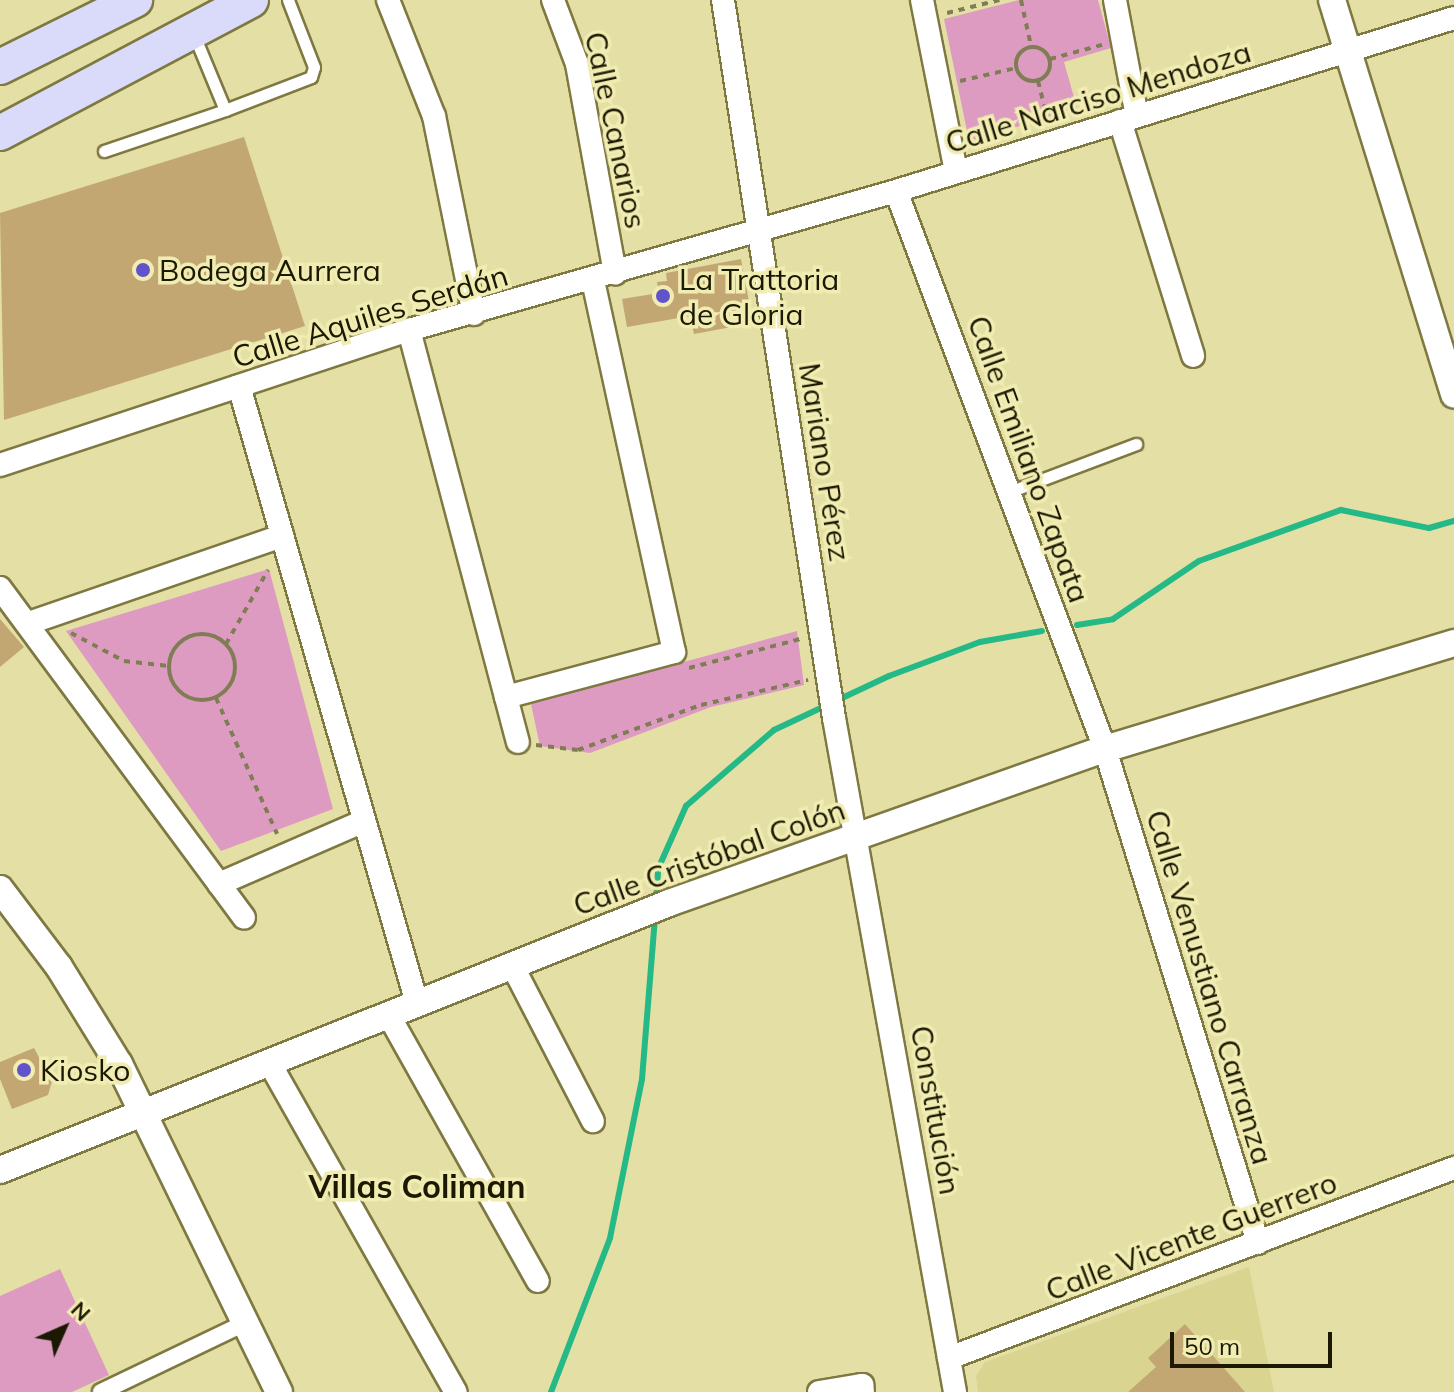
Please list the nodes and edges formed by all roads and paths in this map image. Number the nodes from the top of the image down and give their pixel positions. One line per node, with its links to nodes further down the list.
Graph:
1 (135, 0): 18 (main road)
2 (251, 0): 13 (main road)
3 (288, 0): 22 (lane)
4 (388, 0): 32 (street)
5 (553, 0): 30 (street, Calle Canarios)
6 (723, 0): 29 (street, Mariano Pérez)
7 (999, 0): 11 (path)
8 (1021, 0): 15 (path)
9 (1115, 0): 14 (street)
10 (1332, 0): 16 (street)
11 (924, 9): 21 (street)
12 (1454, 18): 16 (street, Calle Narciso Mendoza)
13 (193, 31): 22 (lane); 24 (main road)
14 (1125, 39): 17 (path); 23 (street)
15 (1031, 46): 17 (path); 19 (path)
16 (1348, 52): 23 (street, Calle Narciso Mendoza); 36 (street)
17 (1050, 59): 20 (path)
18 (0, 67)
19 (1016, 68): 20 (path); 21 (path)
20 (1038, 81): 25 (path)
21 (940, 85): 27 (street)
22 (225, 110): 26 (lane)
23 (1129, 118): 25 (street, Calle Narciso Mendoza); 34 (street)
24 (0, 133)
25 (1053, 142): 27 (street, Calle Narciso Mendoza)
26 (104, 151)
27 (956, 172): 28 (street, Calle Narciso Mendoza)
28 (896, 191): 29 (street, Calle Narciso Mendoza); 39 (street, Calle Emiliano Zapata)
29 (758, 229): 30 (street, Calle Aquiles Serdán); 43 (street, Mariano Pérez)
30 (615, 274): 31 (street, Calle Aquiles Serdán)
31 (593, 281): 32 (street, Calle Aquiles Serdán); 46 (street)
32 (474, 314): 33 (street, Calle Aquiles Serdán)
33 (409, 330): 35 (street, Calle Aquiles Serdán); 49 (street)
34 (1193, 356)
35 (239, 386): 38 (street, Calle Aquiles Serdán); 40 (street)
36 (1454, 395)
37 (1136, 444): 39 (lane)
38 (0, 465)
39 (1009, 492): 52 (street, Calle Emiliano Zapata)
40 (282, 536): 42 (street); 45 (path); 53 (street)
41 (0, 588): 42 (street)
42 (29, 623): 47 (path); 56 (street)
43 (822, 633): 46 (path); 48 (street, Mariano Pérez)
44 (1454, 643): 52 (street, Calle Cristóbal Colón)
45 (226, 644): 47 (path); 50 (path)
46 (674, 652): 49 (street)
47 (169, 666): 50 (path)
48 (829, 678): 51 (path); 54 (street, Mariano Pérez)
49 (506, 697): 51 (street)
50 (216, 698): 55 (path)
51 (518, 742)
52 (1105, 749): 54 (street, Calle Cristóbal Colón); 67 (street, Calle Venustiano Carranza)
53 (364, 821): 55 (street); 60 (street)
54 (857, 838): 59 (street, Calle Cristóbal Colón); 70 (street, Constitución)
55 (287, 855): 56 (street)
56 (219, 884): 58 (street)
57 (0, 889): 63 (street)
58 (244, 918)
59 (512, 965): 60 (street, Calle Cristóbal Colón); 64 (street)
60 (417, 1003): 61 (street, Calle Cristóbal Colón)
61 (388, 1014): 62 (street, Calle Cristóbal Colón); 68 (street)
62 (269, 1062): 63 (street, Calle Cristóbal Colón); 73 (street)
63 (143, 1113): 66 (street, Calle Cristóbal Colón); 69 (street)
64 (593, 1121)
65 (1454, 1168): 67 (street, Calle Vicente Guerrero)
66 (0, 1170)
67 (1258, 1243): 70 (street, Calle Vicente Guerrero)
68 (538, 1281)
69 (245, 1323): 71 (street); 72 (street)
70 (949, 1358): 76 (street, Constitución)
71 (101, 1392)
72 (279, 1392)
73 (456, 1392)
74 (819, 1392): 75 (street)
75 (863, 1392)
76 (955, 1392)

